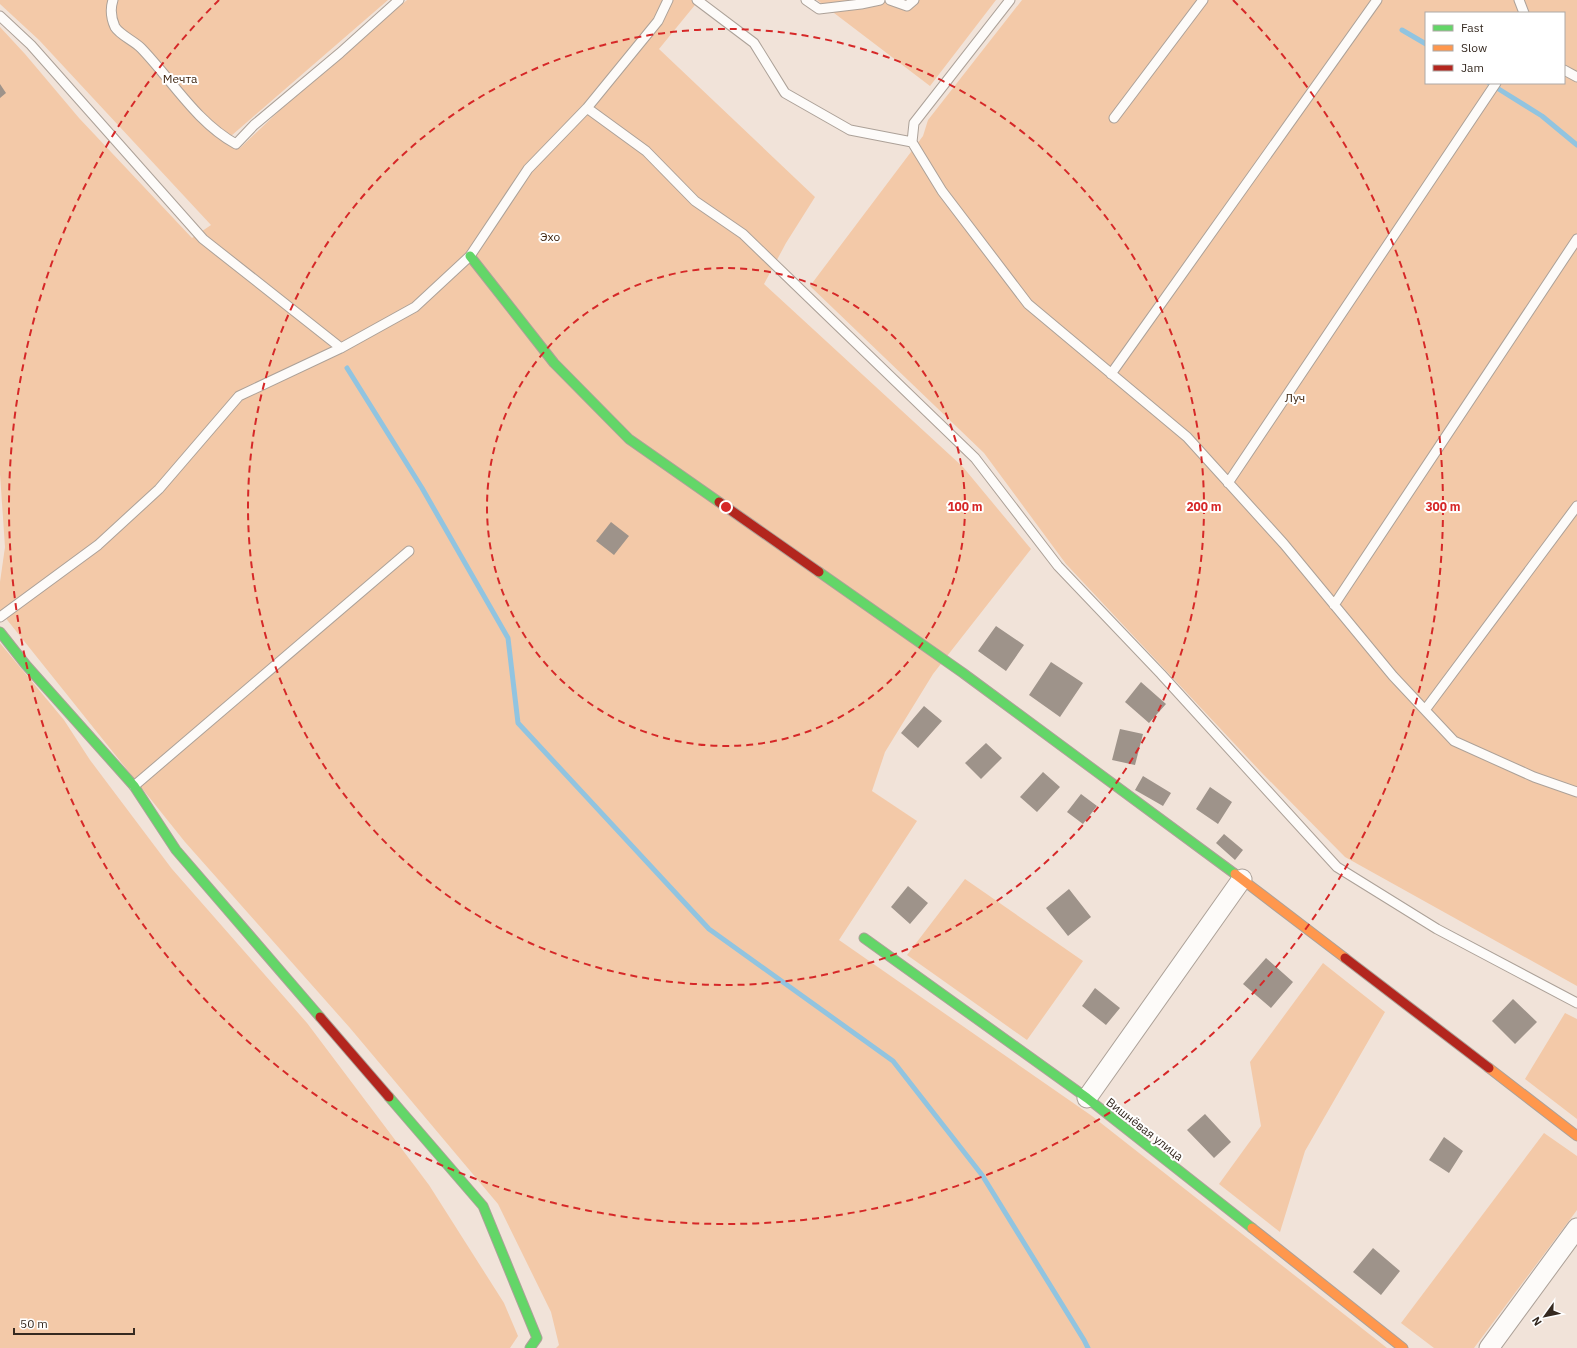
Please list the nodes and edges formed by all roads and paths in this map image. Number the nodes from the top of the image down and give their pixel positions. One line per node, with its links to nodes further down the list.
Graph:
1 (113, 0): 2 (lane)
2 (399, 0)
3 (668, 0): 18 (lane)
4 (696, 0): 20 (lane)
5 (806, 0): 6 (lane)
6 (880, 0)
7 (890, 0): 8 (lane)
8 (914, 0)
9 (1010, 0): 20 (lane)
10 (1203, 0): 19 (lane)
11 (1377, 0): 24 (lane)
12 (1519, 0): 13 (lane)
13 (1524, 12)
14 (0, 16): 23 (lane)
15 (1565, 71): 16 (lane)
16 (1577, 77)
17 (1495, 84): 25 (lane)
18 (587, 108): 22 (lane); 36 (lane)
19 (1114, 118)
20 (912, 142): 24 (lane)
21 (1577, 239): 28 (lane)
22 (470, 256): 23 (lane); 34 (street)
23 (341, 348): 29 (lane)
24 (1111, 374): 25 (lane)
25 (1228, 483): 28 (lane)
26 (1577, 506): 31 (lane)
27 (409, 551): 32 (lane)
28 (1334, 604): 31 (lane)
29 (0, 617)
30 (0, 632): 32 (street)
31 (1425, 710): 33 (lane)
32 (134, 786): 40 (street)
33 (1577, 792)
34 (1242, 879): 37 (street); 38 (street)
35 (864, 938): 37 (street, Вишнёвая улица)
36 (1577, 1003)
37 (1087, 1098): 41 (street, Вишнёвая улица)
38 (1577, 1136)
39 (1577, 1228): 42 (street)
40 (530, 1348)
41 (1403, 1348)
42 (1489, 1348)

